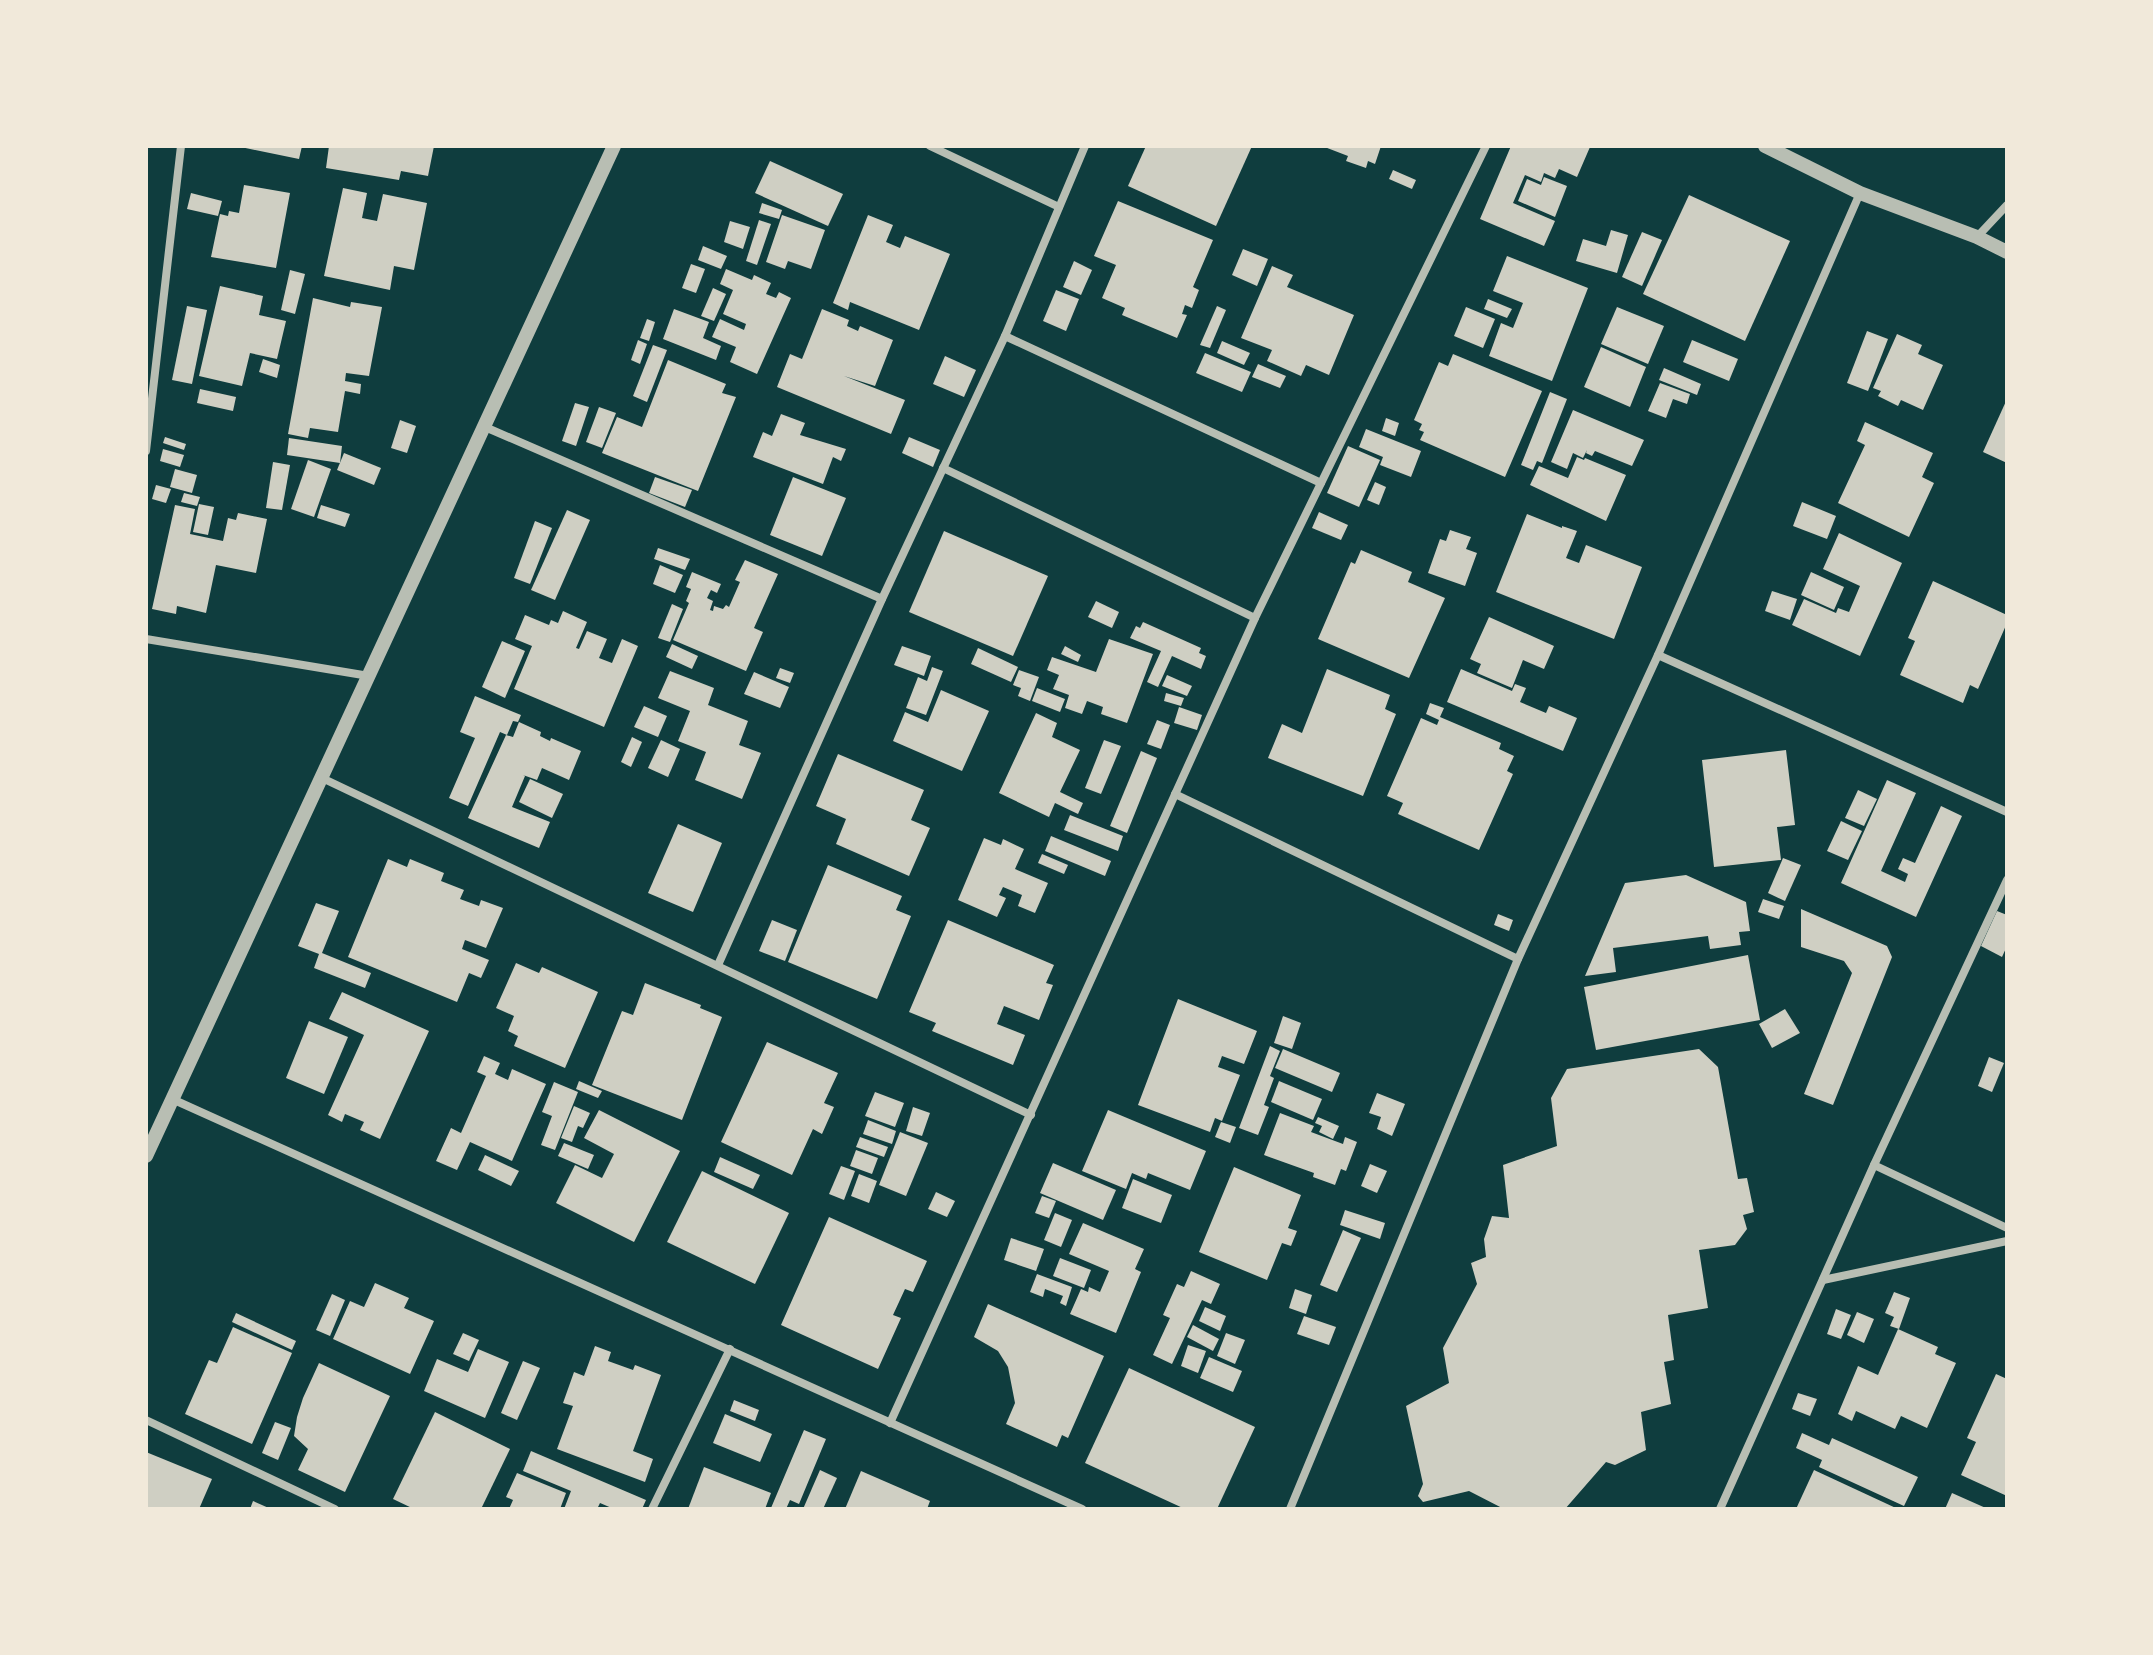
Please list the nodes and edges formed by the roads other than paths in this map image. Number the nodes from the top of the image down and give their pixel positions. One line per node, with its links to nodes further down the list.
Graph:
1 (181, 146): 14 (street)
2 (614, 146): 13 (street)
3 (930, 146): 9 (street)
4 (1085, 146): 9 (street)
5 (1486, 146): 16 (street)
6 (1765, 146): 7 (street)
7 (1860, 193): 10 (street); 20 (street)
8 (2007, 205): 10 (street)
9 (1059, 207): 12 (street)
10 (1977, 237): 11 (street)
11 (2007, 252)
12 (1005, 336): 15 (street); 16 (street)
13 (485, 427): 17 (street); 21 (street)
14 (146, 451)
15 (943, 468): 17 (street); 18 (street)
16 (1321, 483): 18 (street)
17 (882, 599): 27 (street)
18 (1255, 618): 23 (street)
19 (146, 639): 21 (street)
20 (1658, 655): 24 (street); 26 (street)
21 (370, 676): 22 (street)
22 (322, 778): 27 (street); 28 (street)
23 (1175, 794): 26 (street); 29 (street)
24 (2007, 812)
25 (2007, 880): 31 (street)
26 (1518, 959): 41 (street)
27 (718, 965): 29 (street)
28 (172, 1099): 30 (street); 35 (street)
29 (1031, 1115): 37 (street)
30 (146, 1156)
31 (1874, 1165): 32 (street); 34 (street)
32 (2007, 1228)
33 (2007, 1241): 34 (street)
34 (1823, 1280): 42 (street)
35 (730, 1349): 37 (street); 39 (street)
36 (146, 1420): 38 (street)
37 (890, 1423): 40 (street)
38 (335, 1509)
39 (652, 1509)
40 (1082, 1509)
41 (1290, 1509)
42 (1720, 1509)

